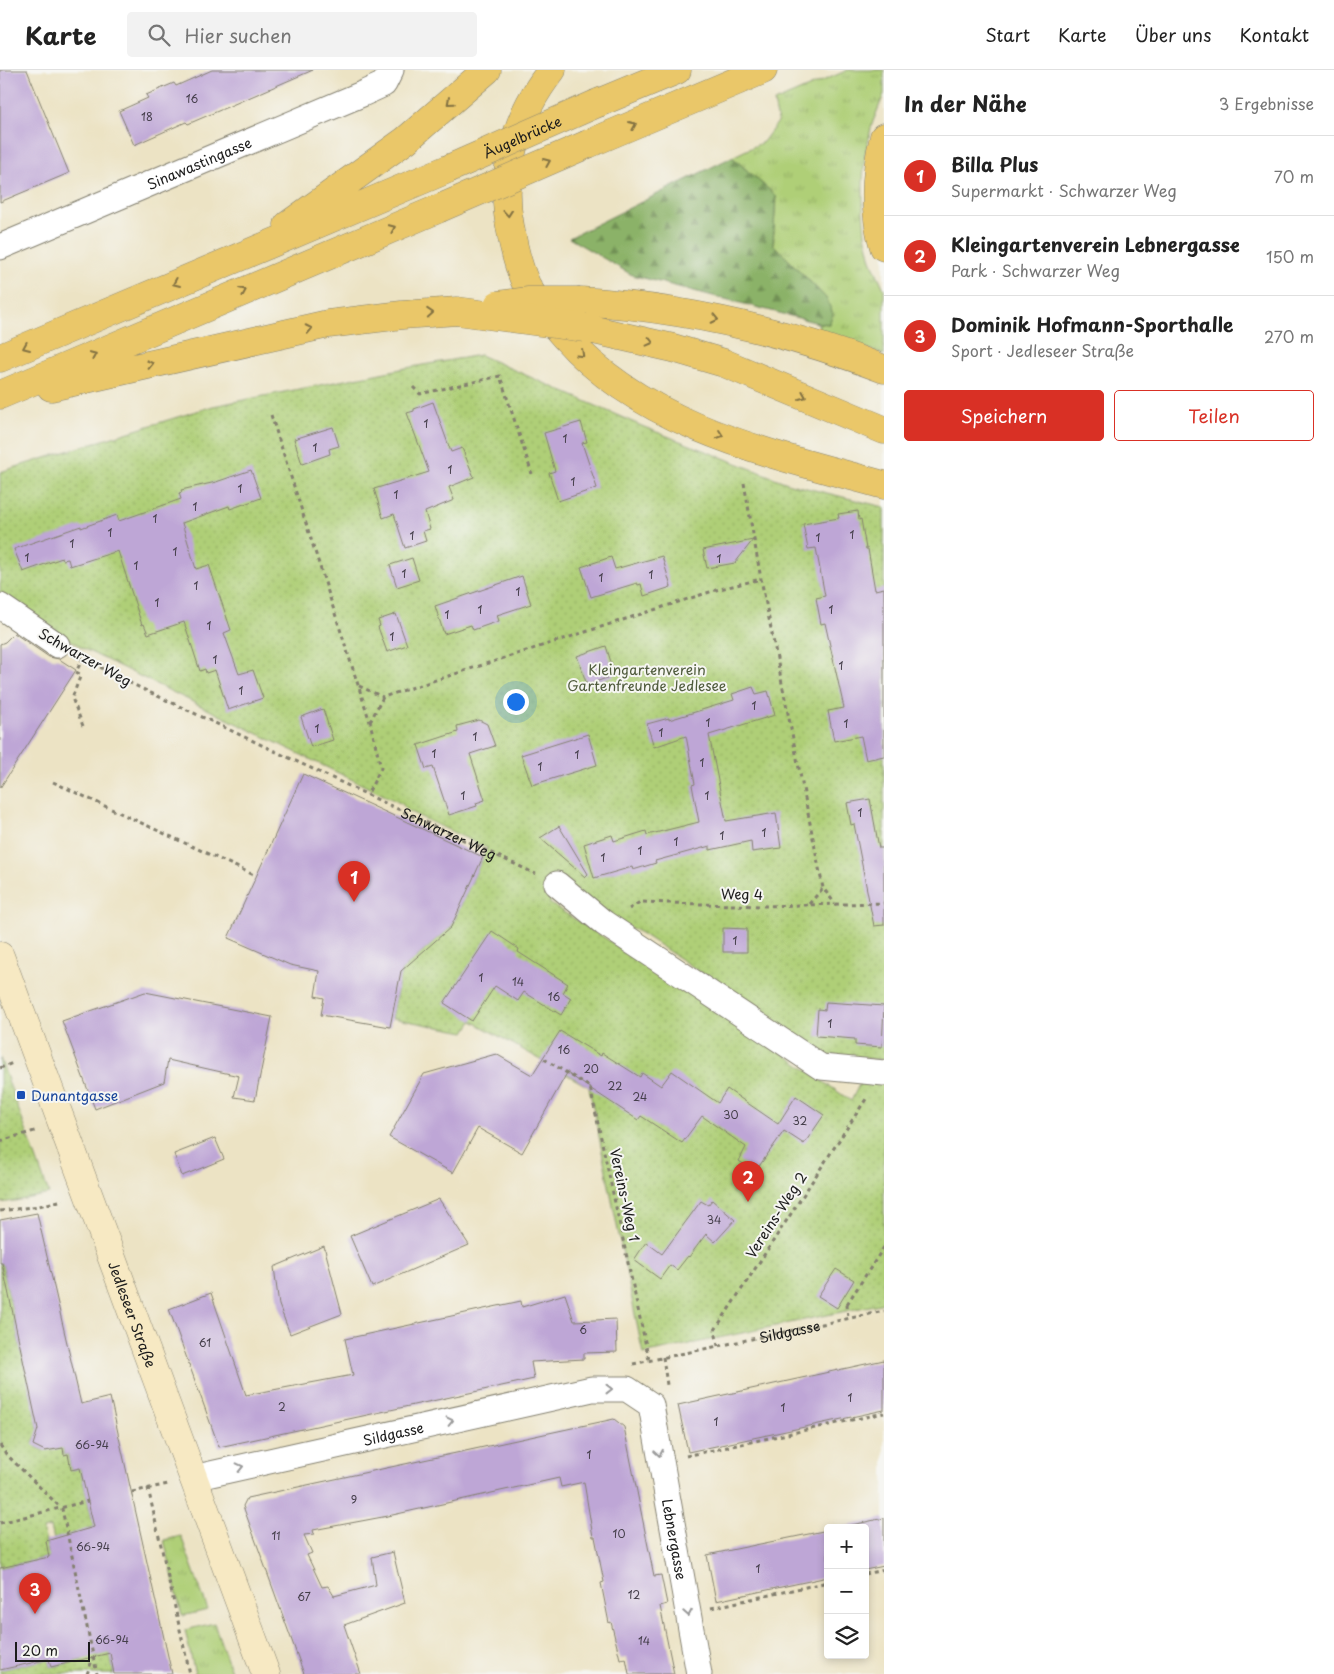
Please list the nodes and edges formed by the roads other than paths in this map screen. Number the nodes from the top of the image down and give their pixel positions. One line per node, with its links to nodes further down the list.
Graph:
1 (392, 70): 7 (street, Sinawastingasse)
2 (487, 70): 9 (highway, one-way to 9)
3 (552, 70): 15 (highway, one-way to 15)
4 (677, 70): 9 (highway, Äugelbrücke, bridge)
5 (763, 70): 13 (highway, one-way to 5, bridge)
6 (884, 137): 8 (highway)
7 (0, 246)
8 (884, 247)
9 (253, 251): 11 (highway, one-way to 11)
10 (457, 311): 12 (highway, one-way to 12, bridge); 13 (highway, one-way to 10); 14 (highway, one-way to 14, bridge)
11 (0, 358)
12 (884, 369)
13 (0, 396)
14 (884, 430)
15 (884, 485)
16 (0, 606): 17 (street, Schwarzer Weg)
17 (57, 645)
18 (557, 884): 20 (street)
19 (0, 956): 22 (street, Jedleseer Straße)
20 (884, 1073)
21 (651, 1405): 22 (street, Sildgasse, one-way to 21); 24 (street, Lebnergasse, one-way to 24)
22 (193, 1478): 23 (street, Jedleseer Straße)
23 (266, 1674)
24 (698, 1674)

